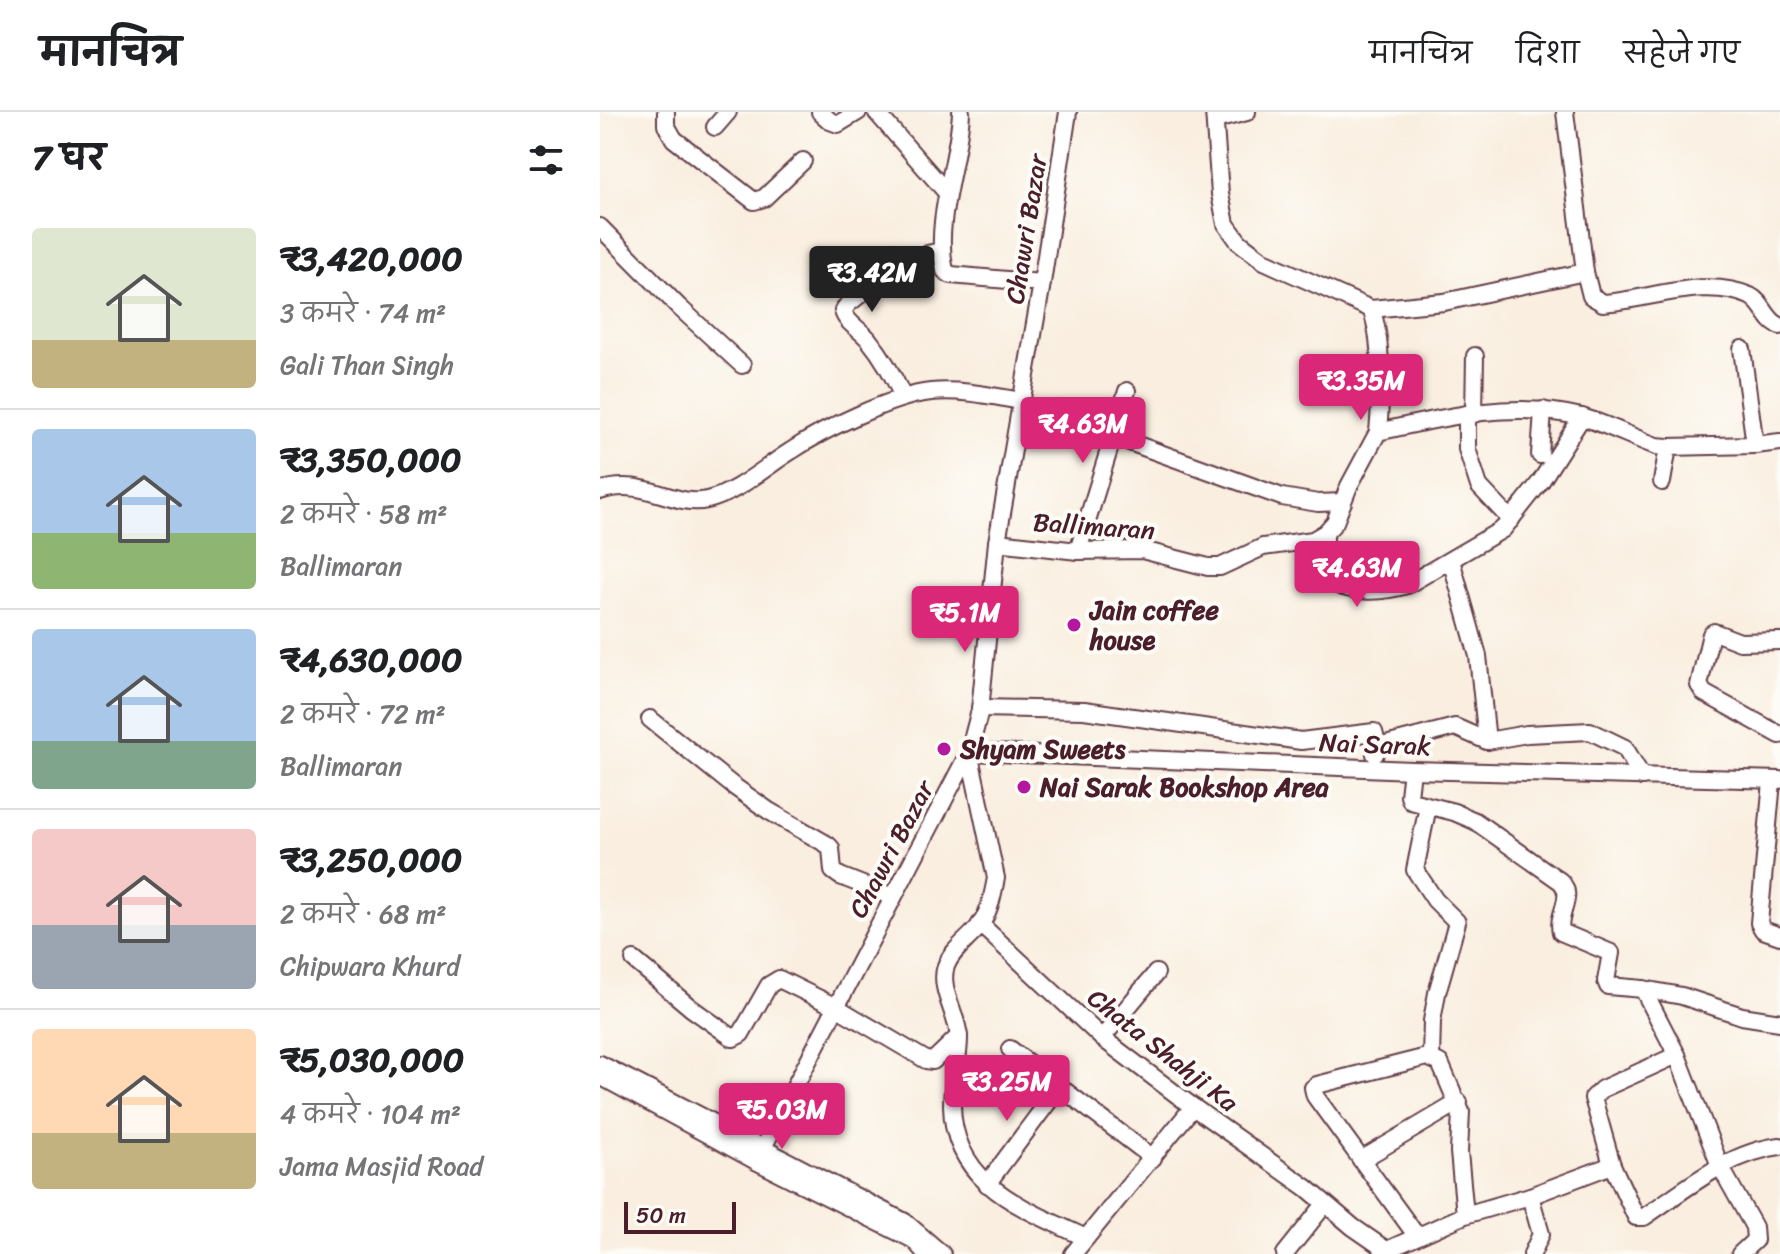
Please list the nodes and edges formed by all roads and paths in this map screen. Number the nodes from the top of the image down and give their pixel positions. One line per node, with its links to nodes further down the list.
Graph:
1 (666, 112): 12 (street)
2 (728, 112): 11 (street)
3 (820, 112): 4 (street)
4 (858, 112)
5 (876, 112): 13 (street)
6 (961, 112): 13 (street)
7 (1068, 112): 17 (street, Chawri Bazar)
8 (1247, 112): 10 (street)
9 (1565, 112): 16 (street)
10 (1215, 116): 18 (street)
11 (715, 127)
12 (803, 161)
13 (947, 193): 15 (street)
14 (600, 227): 22 (street)
15 (942, 251): 17 (street); 24 (street)
16 (1585, 272): 18 (street); 19 (street)
17 (1042, 283): 25 (street, Chawri Bazar)
18 (1371, 309): 30 (street)
19 (1780, 326)
20 (1742, 349): 33 (street)
21 (1475, 356): 27 (street)
22 (742, 365)
23 (1127, 391): 31 (street)
24 (903, 397): 25 (street); 37 (street)
25 (1022, 401): 41 (street, Chawri Bazar)
26 (1543, 410): 27 (street); 29 (street); 35 (street)
27 (1470, 414): 30 (street); 39 (street)
28 (1060, 417): 31 (street)
29 (1582, 417): 34 (street); 39 (street)
30 (1378, 432): 38 (street)
31 (1113, 435): 38 (street); 42 (street)
32 (1780, 442): 33 (street)
33 (1755, 445): 34 (street)
34 (1668, 447): 36 (street)
35 (1540, 455)
36 (1662, 482)
37 (600, 491)
38 (1343, 502): 40 (street)
39 (1511, 520): 43 (street)
40 (1325, 533): 42 (street, Ballimaran); 43 (street)
41 (997, 542): 42 (street, Ballimaran); 45 (street, Chawri Bazar)
42 (1078, 551)
43 (1451, 560): 48 (street)
44 (1780, 641): 47 (street)
45 (980, 708): 49 (street); 50 (street, Chawri Bazar)
46 (650, 719): 56 (street)
47 (1780, 735)
48 (1487, 741): 49 (street); 53 (street)
49 (1378, 747): 51 (street)
50 (969, 752): 51 (street, Nai Sarak); 56 (street, Chawri Bazar); 57 (street)
51 (1370, 768): 52 (street, Nai Sarak)
52 (1412, 770): 53 (street, Nai Sarak); 55 (street)
53 (1642, 777): 54 (street, Nai Sarak)
54 (1776, 780): 58 (street)
55 (1428, 806): 61 (street); 68 (street)
56 (893, 897): 62 (street, Chawri Bazar)
57 (980, 924): 64 (street); 65 (street, Chata Shahji Ka)
58 (1780, 936)
59 (634, 960): 62 (street)
60 (1156, 973): 65 (street)
61 (1643, 989): 63 (street); 67 (street)
62 (836, 1007): 64 (street); 75 (street, Chawri Bazar)
63 (1780, 1022)
64 (959, 1036): 80 (street)
65 (1102, 1038): 73 (street, Chata Shahji Ka)
66 (1010, 1049): 71 (street)
67 (1677, 1055): 78 (street); 79 (street)
68 (1431, 1058): 72 (street); 77 (street)
69 (600, 1064): 75 (street)
70 (600, 1076): 75 (street)
71 (1060, 1086): 76 (street); 80 (street)
72 (1459, 1102): 77 (street); 83 (street)
73 (1193, 1107): 76 (street); 82 (street, Chata Shahji Ka)
74 (1780, 1146): 79 (street)
75 (759, 1155): 87 (street); 88 (street)
76 (1153, 1158): 85 (street)
77 (1361, 1160): 84 (street)
78 (1612, 1165): 79 (street); 81 (street)
79 (1720, 1166): 92 (street)
80 (987, 1184): 85 (street)
81 (1530, 1196): 83 (street); 91 (street)
82 (1325, 1204): 86 (street, Chata Shahji Ka); 90 (street)
83 (1465, 1215): 84 (street)
84 (1416, 1235): 86 (street)
85 (1086, 1238): 89 (street)
86 (1388, 1252)
87 (926, 1254)
88 (942, 1254)
89 (1073, 1254)
90 (1285, 1254)
91 (1532, 1254)
92 (1740, 1254)

